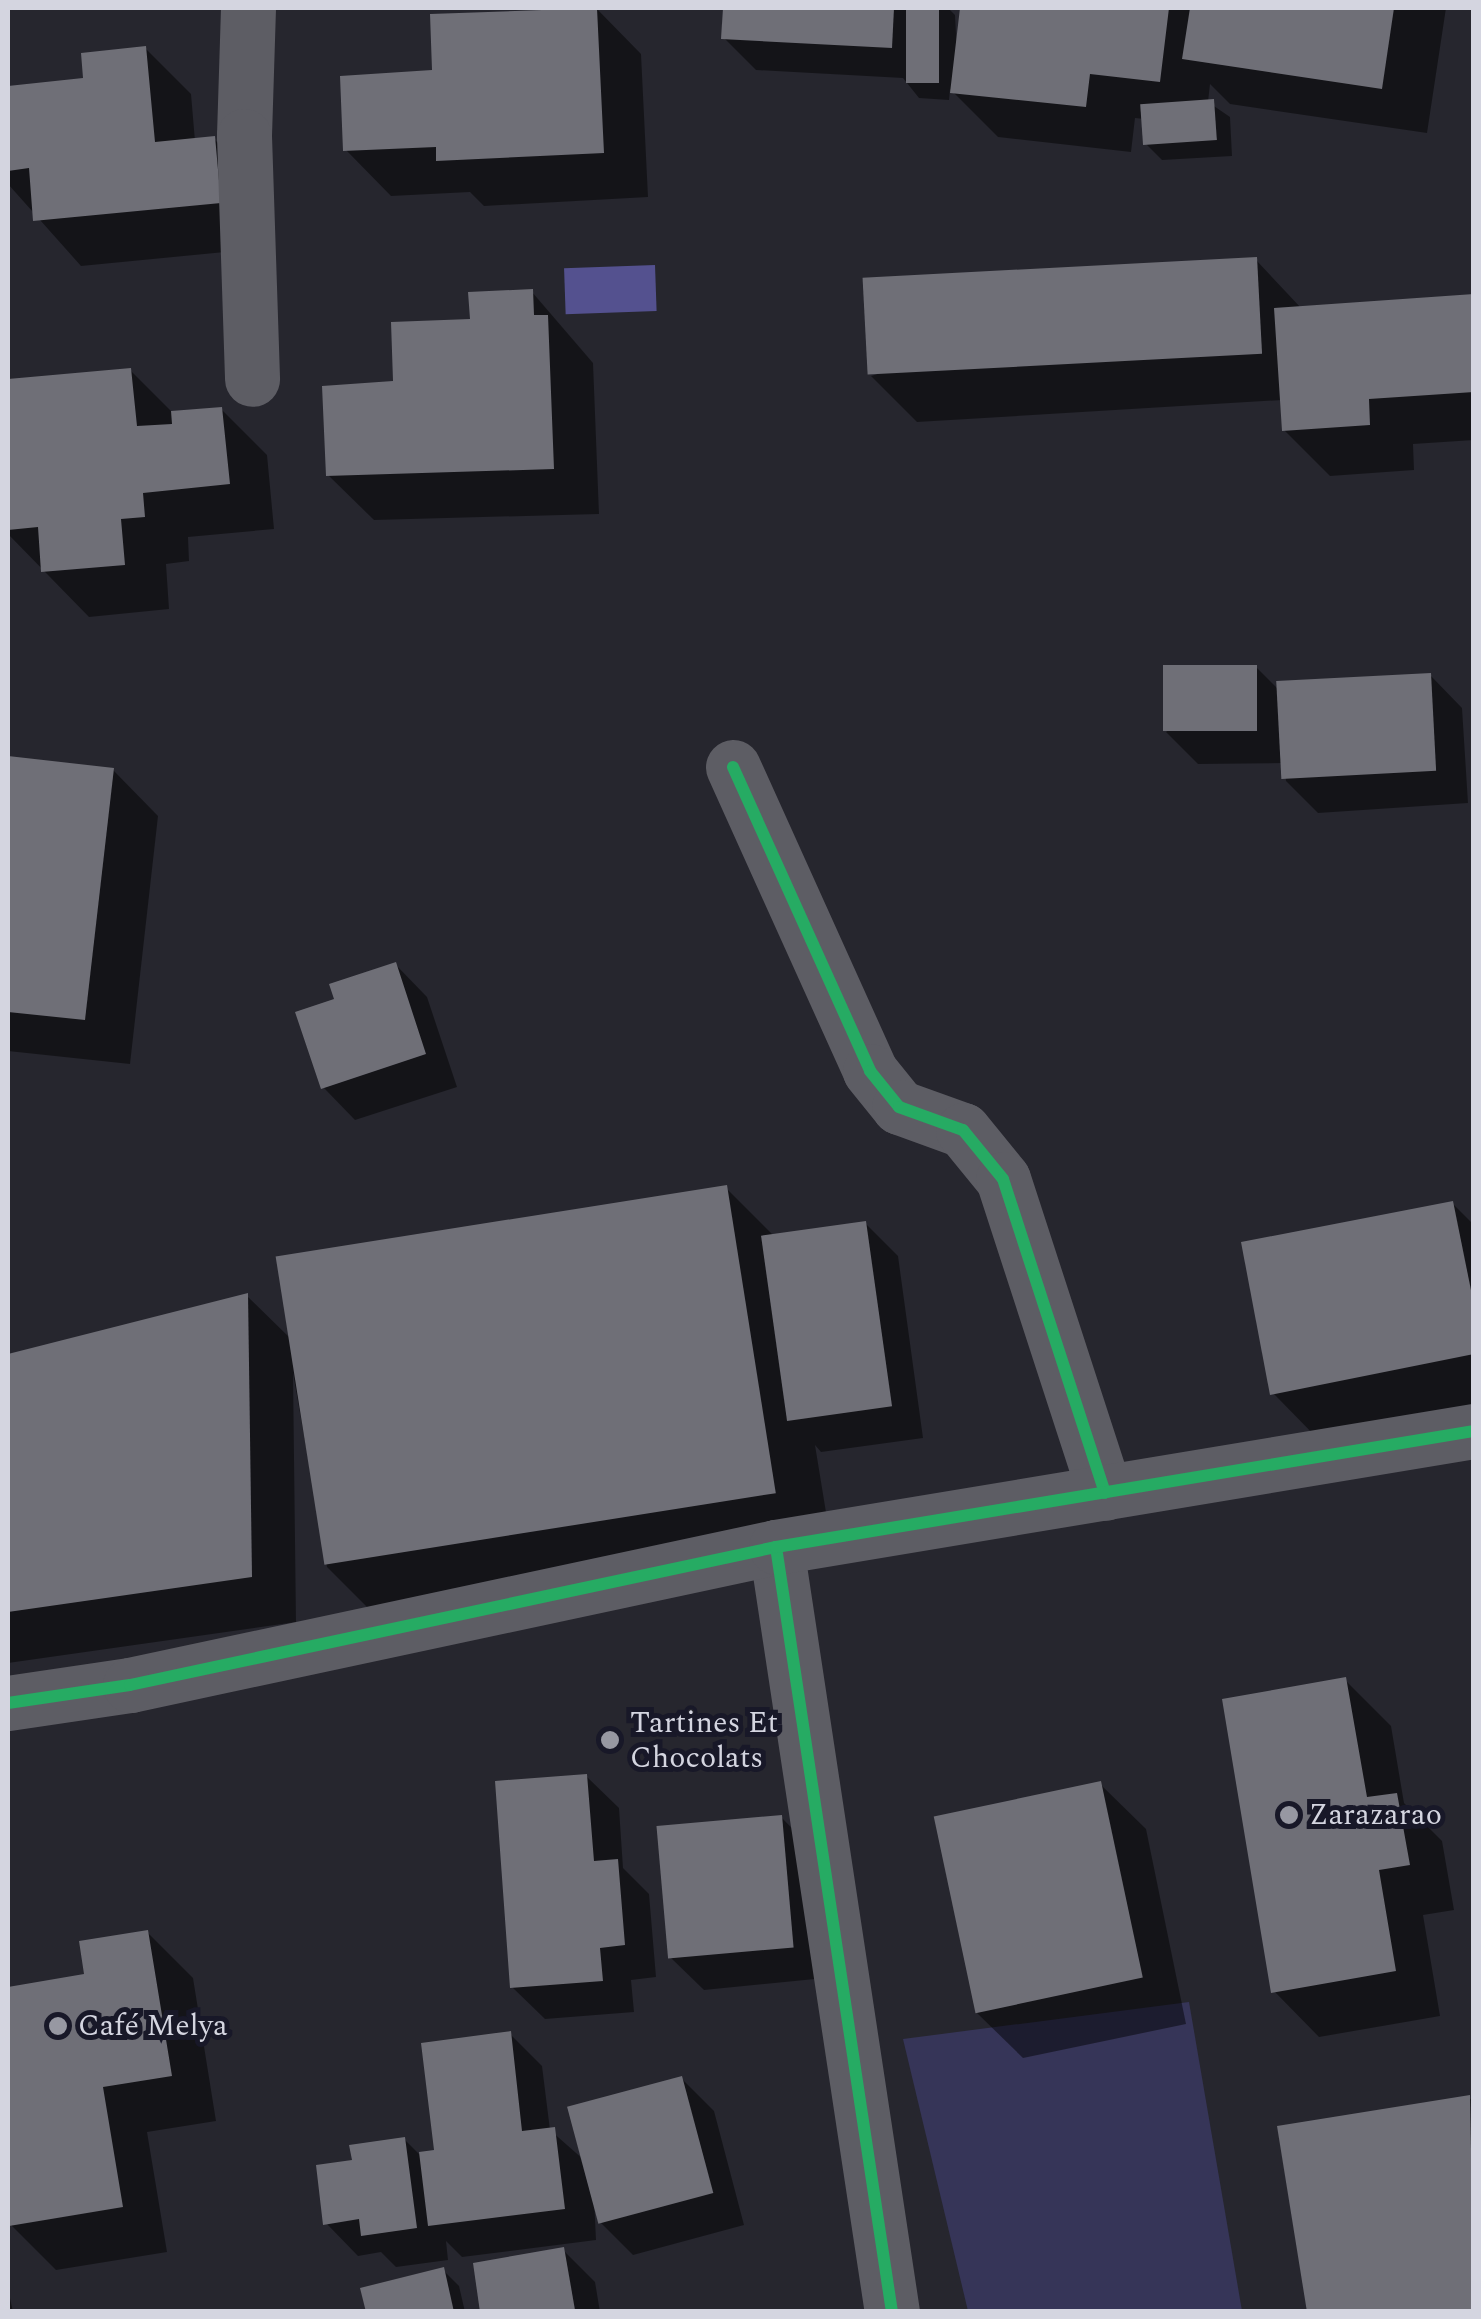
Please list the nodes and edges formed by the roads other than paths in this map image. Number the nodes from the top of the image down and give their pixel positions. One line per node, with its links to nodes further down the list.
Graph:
1 (248, 8): 2 (street)
2 (252, 379)
3 (734, 767): 5 (street)
4 (1474, 1431): 5 (street)
5 (1105, 1493): 6 (street)
6 (776, 1546): 7 (street); 8 (street)
7 (8, 1702)
8 (892, 2312)

